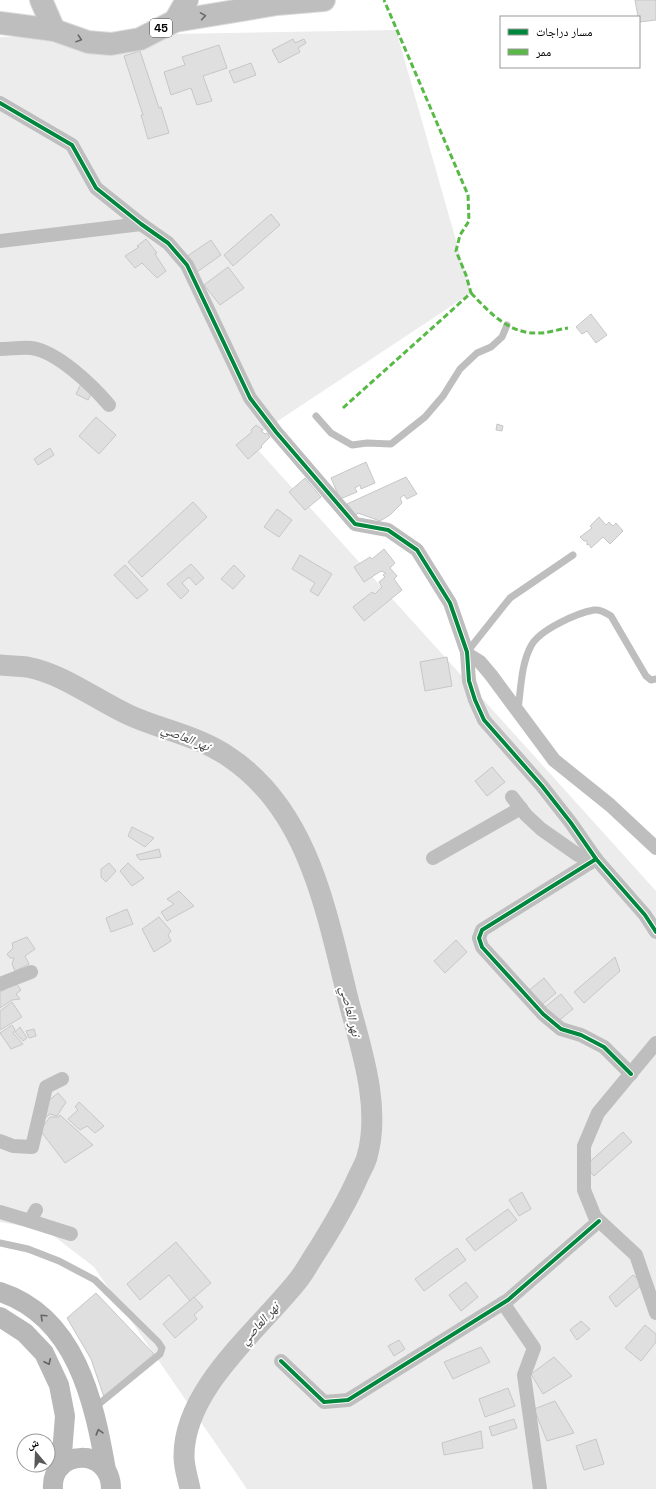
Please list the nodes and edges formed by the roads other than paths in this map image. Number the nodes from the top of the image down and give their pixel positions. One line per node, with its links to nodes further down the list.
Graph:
1 (41, 0): 6 (main road)
2 (187, 0): 4 (main road)
3 (324, 0): 4 (main road, 45, one-way to 3)
4 (175, 21): 6 (main road, 45, one-way to 4)
5 (0, 22): 6 (main road, 45)
6 (54, 30)
7 (0, 103): 8 (street)
8 (140, 224): 9 (street); 15 (street)
9 (0, 241)
10 (507, 325): 13 (lane)
11 (0, 349): 12 (street)
12 (110, 405)
13 (316, 416)
14 (573, 555): 15 (lane)
15 (467, 653): 17 (street); 22 (street)
16 (656, 679): 17 (lane)
17 (518, 711): 20 (street)
18 (512, 797): 19 (street)
19 (521, 808): 21 (street); 22 (street)
20 (656, 848)
21 (433, 858)
22 (596, 859): 23 (street); 27 (street)
23 (656, 932)
24 (31, 972): 25 (street)
25 (0, 984)
26 (656, 1043): 27 (street)
27 (631, 1074): 31 (street)
28 (62, 1079): 29 (street)
29 (0, 1141)
30 (0, 1212): 32 (street)
31 (599, 1221): 35 (street); 36 (street)
32 (71, 1234)
33 (0, 1243): 39 (lane)
34 (0, 1292): 39 (main road, one-way to 34)
35 (503, 1303): 38 (street); 43 (street)
36 (656, 1313)
37 (0, 1317): 40 (main road, one-way to 40)
38 (281, 1361)
39 (92, 1410): 41 (main road, one-way to 39)
40 (61, 1466): 41 (main road); 42 (main road)
41 (108, 1480)
42 (51, 1488)
43 (540, 1489)

